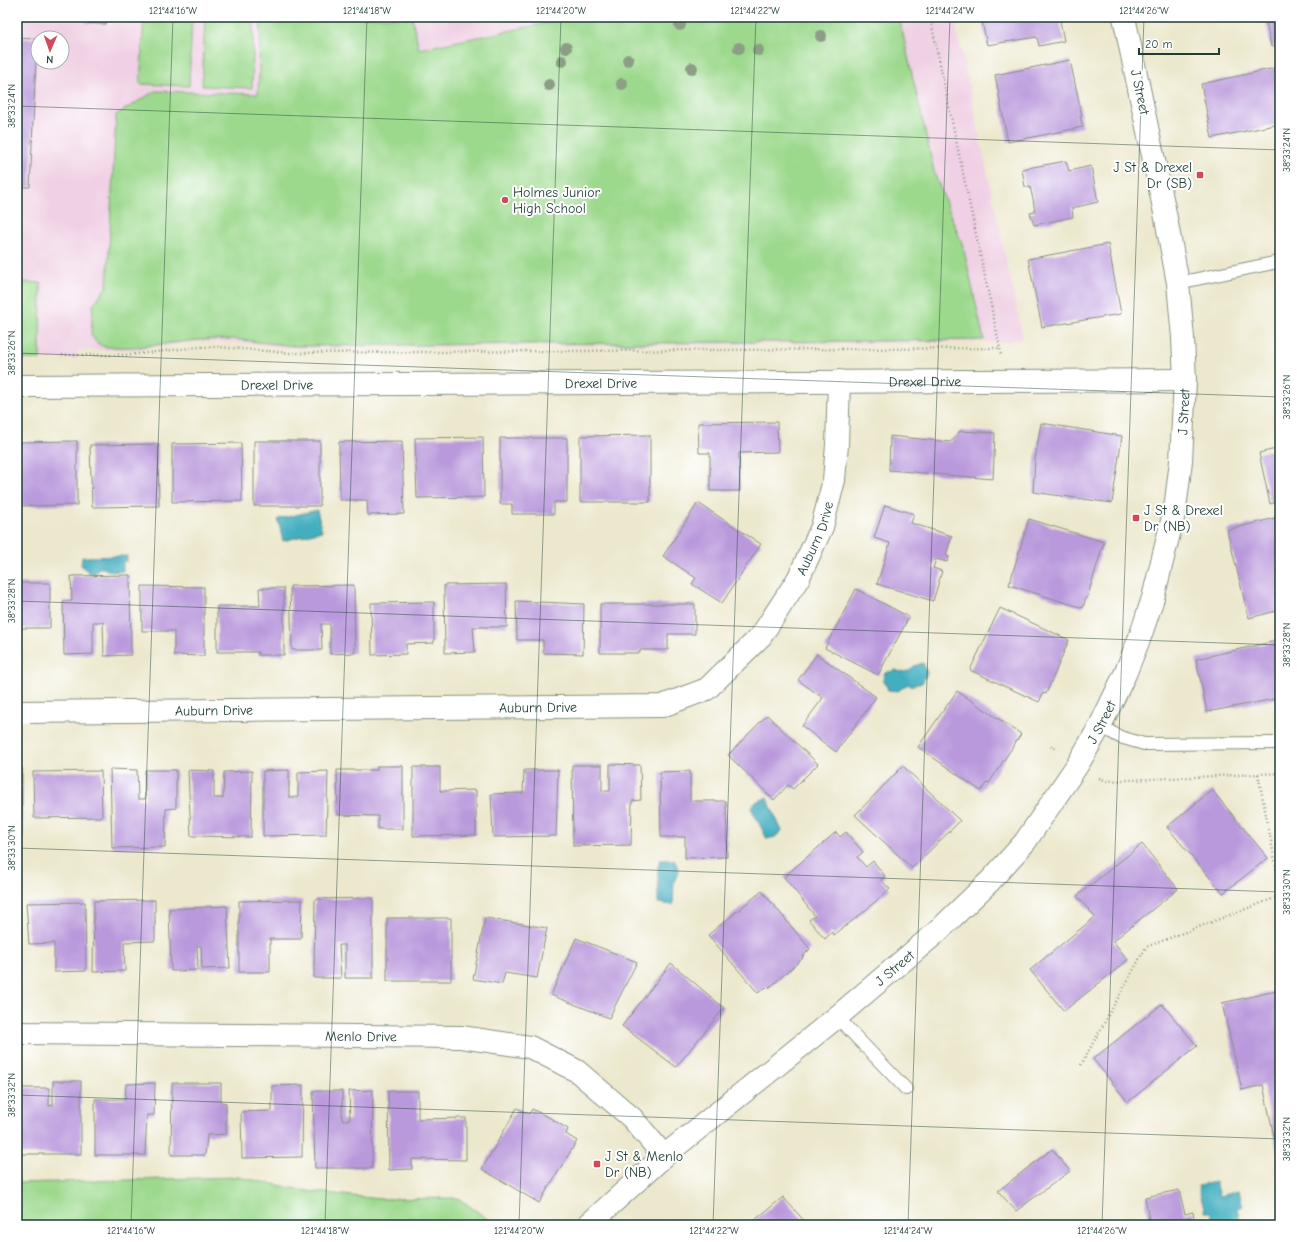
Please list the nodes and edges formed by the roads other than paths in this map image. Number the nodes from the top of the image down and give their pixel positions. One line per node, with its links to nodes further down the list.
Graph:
1 (1124, 17): 3 (street, J Street)
2 (1278, 262): 3 (lane)
3 (1178, 283): 4 (street, J Street)
4 (1185, 380): 5 (street, Drexel Drive); 8 (street, J Street)
5 (839, 381): 6 (street, Drexel Drive); 7 (street, Auburn Drive)
6 (17, 386)
7 (17, 712)
8 (1100, 726): 9 (lane); 10 (street, J Street)
9 (1280, 743)
10 (837, 1017): 12 (lane); 13 (street, J Street)
11 (17, 1033): 13 (street, Menlo Drive)
12 (906, 1089)
13 (664, 1156): 14 (street, J Street)
14 (588, 1225)

